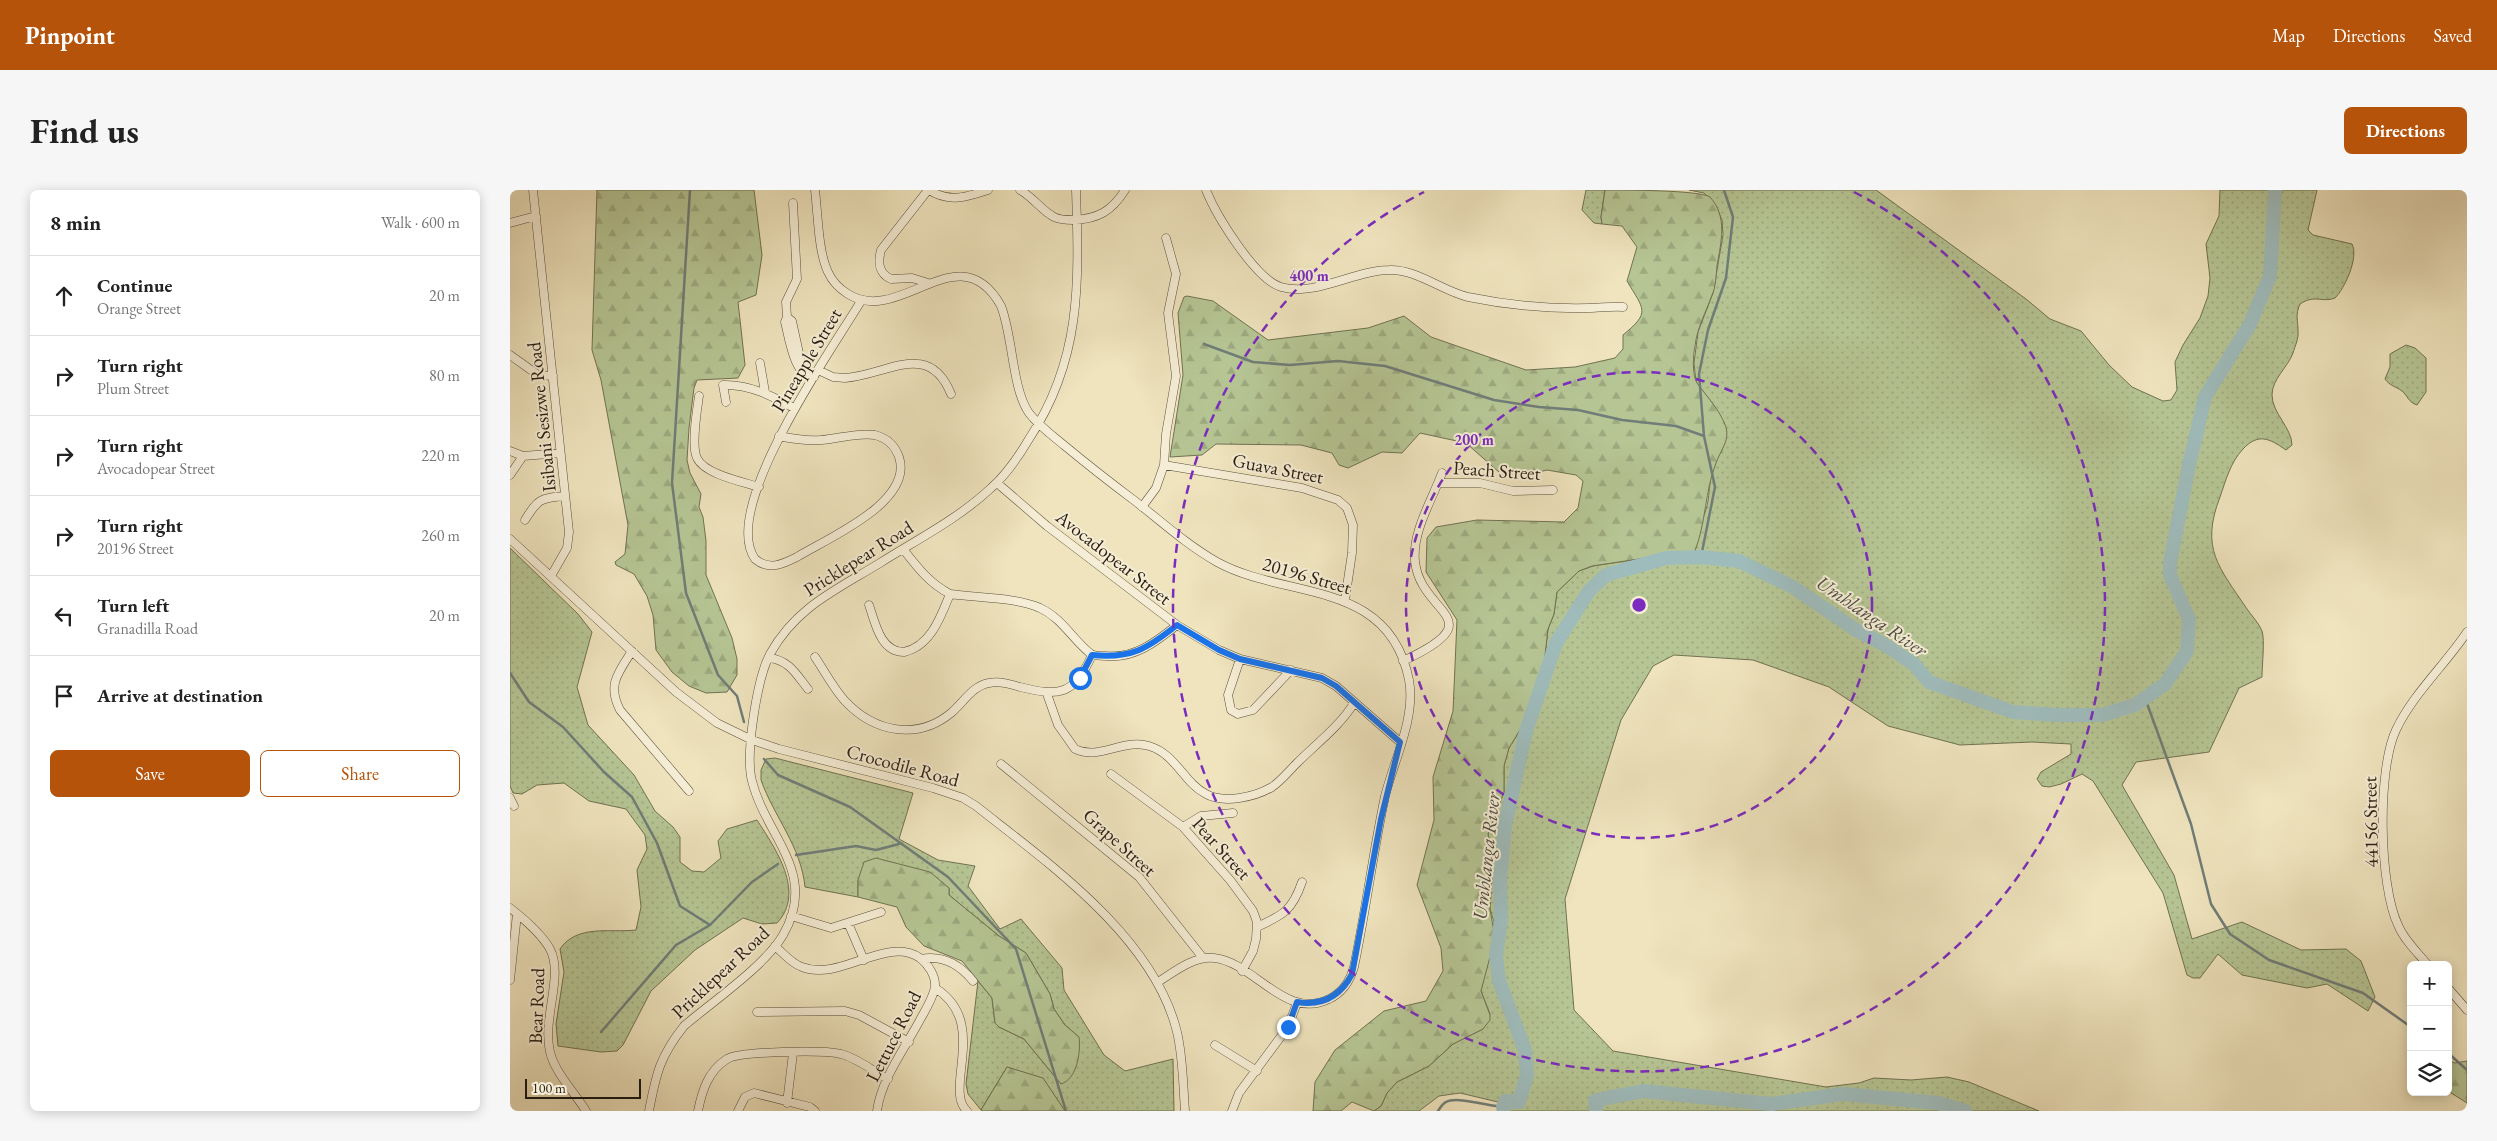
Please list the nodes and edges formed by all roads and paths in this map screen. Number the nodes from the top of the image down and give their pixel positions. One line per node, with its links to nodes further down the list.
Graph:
1 (533, 190): 10 (street, Isibani Sesizwe Road)
2 (814, 190): 15 (street)
3 (928, 190): 4 (street); 14 (street)
4 (988, 190)
5 (1020, 190): 11 (street)
6 (1076, 190): 11 (street, Pricklepear Road)
7 (1125, 190): 11 (street)
8 (1206, 190): 16 (street)
9 (793, 204): 19 (street)
10 (536, 216): 12 (street); 20 (street, Isibani Sesizwe Road)
11 (1077, 220): 26 (street, Pricklepear Road)
12 (510, 224)
13 (1166, 238): 31 (street)
14 (928, 283): 15 (street); 26 (street, 20196 Street)
15 (861, 300): 19 (street, Pineapple Street)
16 (1623, 306)
17 (510, 355): 20 (street)
18 (760, 363): 21 (street)
19 (813, 374): 22 (street); 25 (street, Pineapple Street)
20 (553, 376): 29 (street, Isibani Sesizwe Road)
21 (765, 392): 24 (street); 25 (street)
22 (951, 394)
23 (699, 396): 36 (street)
24 (726, 402)
25 (794, 408): 27 (street, Pineapple Street)
26 (1039, 424): 34 (street, Pricklepear Road); 39 (street, 20196 Street)
27 (779, 436): 36 (street, Pineapple Street); 36 (street, Pineapple Street)
28 (510, 451): 30 (street)
29 (560, 453): 30 (street); 38 (street, Isibani Sesizwe Road)
30 (523, 456): 33 (street)
31 (1164, 465): 39 (street); 45 (street, Guava Street)
32 (1442, 473): 35 (street, Peach Street)
33 (510, 475)
34 (997, 483): 42 (street, Pricklepear Road); 47 (street, Avocadopear Street)
35 (1439, 483): 37 (street, Peach Street); 54 (street, Peach Street)
36 (759, 487)
37 (1553, 490)
38 (565, 496): 40 (street); 43 (street, Isibani Sesizwe Road)
39 (1142, 507): 45 (street, 20196 Street)
40 (525, 520)
41 (510, 539): 43 (street, Crocodile Road)
42 (903, 549): 44 (street); 51 (street, Pricklepear Road)
43 (551, 576): 49 (street, Crocodile Road)
44 (950, 594): 46 (street); 50 (street)
45 (1345, 600): 54 (street, 20196 Street)
46 (869, 605)
47 (1177, 625): 50 (street); 53 (street, Avocadopear Street)
48 (2467, 632): 77 (street, 44156 Street)
49 (632, 652): 59 (street, Crocodile Road); 63 (street)
50 (1092, 655): 57 (street)
51 (769, 658): 56 (street); 59 (street, Pricklepear Road)
52 (815, 658): 57 (street)
53 (1240, 659): 55 (street, Avocadopear Street); 55 (street)
54 (1403, 661): 60 (street, 20196 Street)
55 (1291, 670): 58 (street, Avocadopear Street)
56 (808, 689)
57 (1047, 694): 58 (street)
58 (1354, 703): 60 (street, Avocadopear Street)
59 (752, 740): 70 (street, Pricklepear Road); 81 (street, Crocodile Road)
60 (1400, 742): 84 (street, 20196 Street)
61 (1001, 764): 74 (street, Grape Street)
62 (1111, 774): 65 (street, Pear Street)
63 (689, 791)
64 (1233, 813): 65 (street)
65 (1183, 827): 72 (street, Pear Street)
66 (1302, 882): 72 (street)
67 (510, 908): 69 (street, Bear Road)
68 (881, 912): 71 (street)
69 (517, 914): 79 (street); 94 (street, Bear Road)
70 (791, 916): 71 (street); 73 (street, Pricklepear Road)
71 (848, 923): 76 (street)
72 (1257, 927): 78 (street)
73 (775, 946): 76 (street); 95 (street, Pricklepear Road)
74 (1203, 958): 78 (street, 20196 Street); 81 (street)
75 (922, 959): 76 (street); 80 (street); 82 (street, Lettuce Road)
76 (864, 960)
77 (2425, 961)
78 (1242, 971): 84 (street, 20196 Street)
79 (510, 980)
80 (973, 981)
81 (1158, 982): 100 (street, Crocodile Road)
82 (935, 988): 87 (street, Lettuce Road); 99 (street)
83 (2452, 993): 85 (street)
84 (1297, 1002): 90 (street)
85 (2467, 1010)
86 (757, 1012): 87 (street)
87 (909, 1042): 91 (street, Lettuce Road)
88 (1215, 1045): 90 (street)
89 (793, 1053): 91 (street); 92 (street); 96 (street)
90 (1257, 1071): 101 (street)
91 (888, 1079): 98 (street, Lettuce Road)
92 (788, 1103): 93 (street); 97 (street)
93 (812, 1109)
94 (586, 1111)
95 (649, 1111)
96 (698, 1111)
97 (738, 1111)
98 (878, 1111)
99 (967, 1111)
100 (1185, 1111)
101 (1232, 1111)

